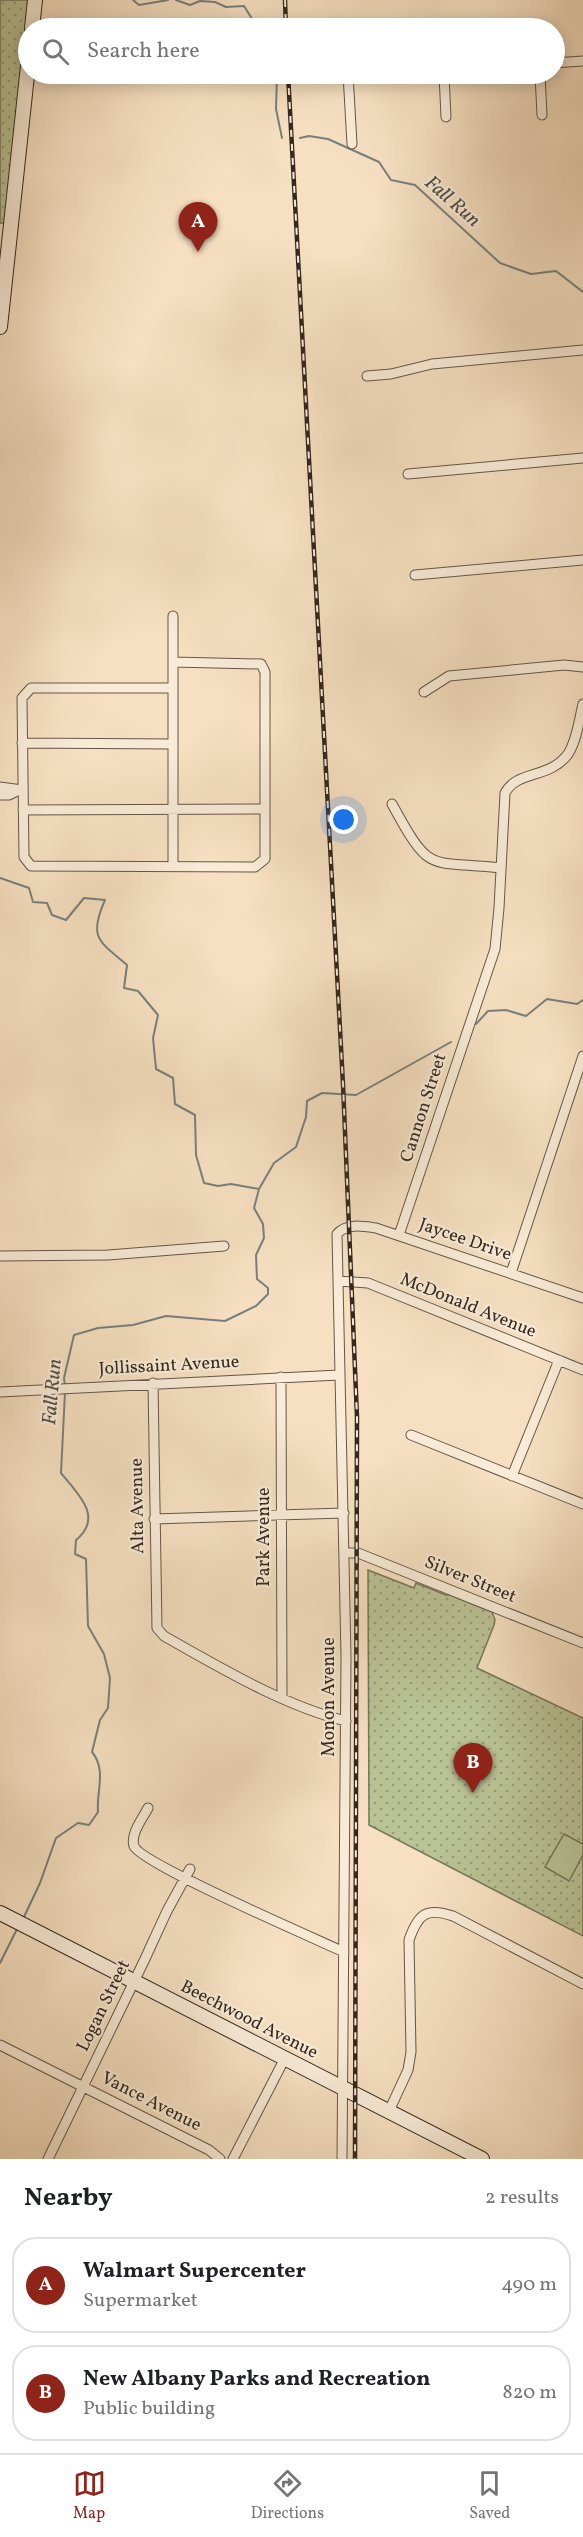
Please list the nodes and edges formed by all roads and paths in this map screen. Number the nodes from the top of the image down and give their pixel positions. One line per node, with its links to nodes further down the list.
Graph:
1 (35, 0): 2 (main road)
2 (33, 18)
3 (583, 62): 4 (street)
4 (565, 63)
5 (26, 84): 12 (main road)
6 (349, 84): 11 (street)
7 (444, 84): 10 (street)
8 (540, 84): 9 (street)
9 (542, 115)
10 (446, 117)
11 (352, 144)
12 (0, 327)
13 (583, 350): 14 (street)
14 (367, 376)
15 (583, 458): 16 (street)
16 (408, 474)
17 (583, 560): 18 (street)
18 (415, 575)
19 (173, 616): 20 (street)
20 (173, 662): 22 (street); 32 (street)
21 (583, 667): 23 (street)
22 (173, 688): 25 (street); 26 (street)
23 (424, 692)
24 (583, 704): 35 (street, Cannon Street)
25 (22, 743): 26 (street); 28 (street)
26 (173, 744): 31 (street)
27 (0, 787): 28 (street)
28 (20, 791): 29 (street); 33 (street)
29 (0, 795)
30 (392, 804): 35 (street)
31 (173, 809): 32 (street); 33 (street); 34 (street)
32 (265, 809): 34 (street)
33 (23, 810): 34 (street)
34 (173, 866)
35 (501, 868): 38 (street, Cannon Street)
36 (583, 1056): 41 (street)
37 (337, 1234): 38 (street, Jaycee Drive); 42 (street, Monon Avenue)
38 (399, 1235): 41 (street, Jaycee Drive)
39 (224, 1246): 40 (street)
40 (0, 1256)
41 (511, 1273): 43 (street, Jaycee Drive)
42 (338, 1281): 44 (street, McDonald Avenue); 46 (street, Monon Avenue)
43 (583, 1298)
44 (559, 1360): 45 (street, McDonald Avenue); 51 (street)
45 (583, 1370)
46 (339, 1375): 47 (street, Jollissaint Avenue); 53 (street, Monon Avenue)
47 (281, 1377): 48 (street, Jollissaint Avenue); 54 (street, Park Avenue)
48 (153, 1383): 49 (street, Jollissaint Avenue); 55 (street, Alta Avenue)
49 (0, 1392)
50 (411, 1435): 51 (street)
51 (512, 1476): 52 (street)
52 (583, 1504)
53 (344, 1513): 54 (street); 56 (street, Monon Avenue)
54 (280, 1516): 55 (street); 58 (street, Park Avenue)
55 (154, 1520): 58 (street, Alta Avenue)
56 (345, 1553): 57 (street, Silver Street); 59 (street, Monon Avenue)
57 (583, 1643)
58 (282, 1697): 59 (street)
59 (346, 1721): 64 (street, Monon Avenue)
60 (148, 1808): 62 (street)
61 (190, 1869): 62 (street, Logan Street)
62 (185, 1878): 64 (street); 65 (street, Logan Street)
63 (0, 1913): 65 (main road, Beechwood Avenue)
64 (344, 1952): 70 (street, Monon Avenue)
65 (135, 1982): 68 (main road, Beechwood Avenue); 69 (street, Logan Street)
66 (583, 1984): 71 (street)
67 (0, 2045): 69 (street, Vance Avenue)
68 (285, 2058): 70 (main road, Beechwood Avenue); 75 (street)
69 (83, 2086): 73 (street, Logan Street); 74 (street, Vance Avenue)
70 (341, 2087): 71 (main road, Beechwood Avenue); 76 (street, Monon Avenue)
71 (389, 2111): 72 (main road, Beechwood Avenue)
72 (473, 2157)
73 (48, 2159)
74 (220, 2159)
75 (233, 2159)
76 (342, 2159)

